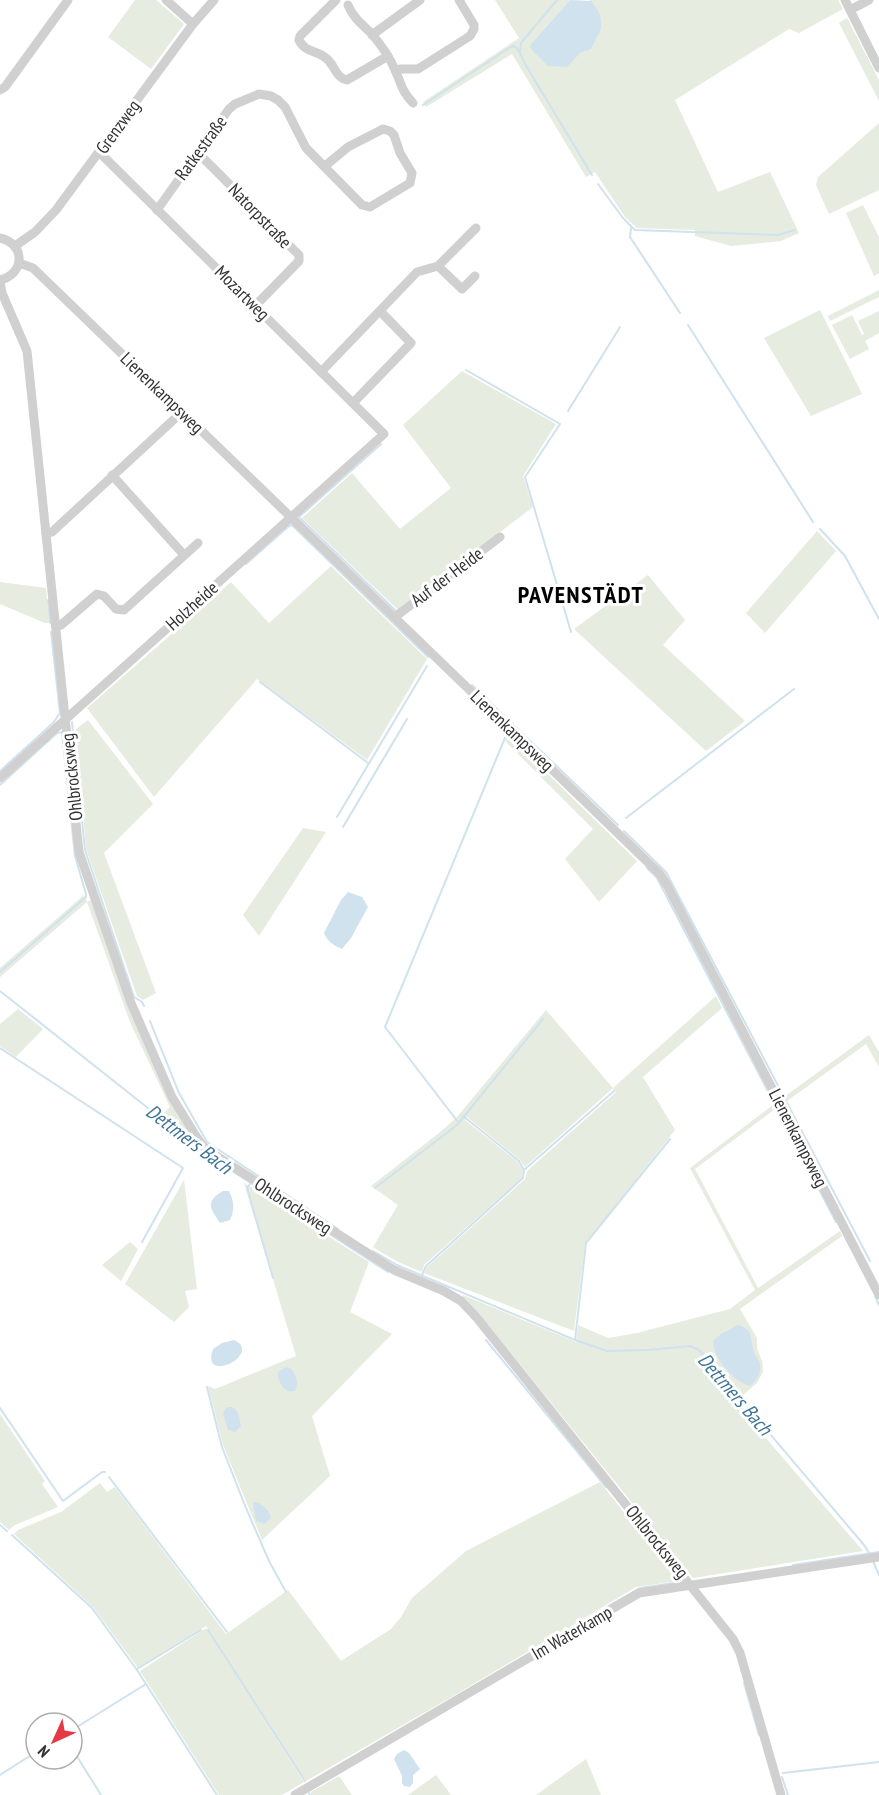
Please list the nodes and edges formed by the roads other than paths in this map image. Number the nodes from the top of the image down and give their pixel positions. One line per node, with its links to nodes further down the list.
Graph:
1 (68, 0): 16 (street)
2 (166, 0): 11 (street)
3 (214, 0): 11 (street, Grenzweg)
4 (336, 0): 9 (street); 13 (street)
5 (420, 0): 12 (street)
6 (459, 0): 15 (street)
7 (845, 0): 10 (street)
8 (868, 0): 10 (street)
9 (350, 3): 12 (street)
10 (850, 10): 14 (street)
11 (193, 24): 18 (street, Grenzweg)
12 (372, 35): 13 (street)
13 (388, 56): 15 (street)
14 (879, 68)
15 (396, 71): 17 (street)
16 (0, 90)
17 (413, 103)
18 (99, 152): 21 (street, Mozartweg); 24 (street, Grenzweg)
19 (197, 154): 20 (street, Ratkestraße); 21 (street, Ratkestraße); 29 (street, Natorpstraße)
20 (325, 166): 20 (street, Ratkestraße)
21 (157, 210): 29 (street, Mozartweg)
22 (476, 228): 26 (street)
23 (0, 238): 24 (street)
24 (15, 246): 25 (street)
25 (19, 263): 28 (street); 33 (street, Lienenkampsweg)
26 (438, 266): 27 (street); 30 (street)
27 (475, 276)
28 (0, 281): 37 (street, Ohlbrocksweg)
29 (255, 306): 31 (street, Mozartweg)
30 (380, 311): 31 (street); 32 (street)
31 (321, 372): 32 (street, Mozartweg)
32 (353, 403): 34 (street, Mozartweg)
33 (182, 412): 35 (street); 36 (street, Lienenkampsweg)
34 (384, 434): 36 (street, Holzheide)
35 (112, 475): 37 (street); 40 (street)
36 (291, 517): 41 (street, Lienenkampsweg); 43 (street, Holzheide)
37 (45, 533): 42 (street, Ohlbrocksweg)
38 (500, 537): 41 (street, Auf der Heide)
39 (198, 543): 40 (street)
40 (184, 555): 42 (street)
41 (395, 617): 45 (street, Lienenkampsweg)
42 (56, 626): 43 (street, Ohlbrocksweg)
43 (66, 719): 44 (street, Holzheide); 47 (street, Ohlbrocksweg)
44 (0, 778)
45 (879, 1294)
46 (879, 1557): 47 (street, Im Waterkamp)
47 (691, 1585): 48 (street, Im Waterkamp); 49 (street, Ohlbrocksweg)
48 (295, 1795)
49 (781, 1795)

